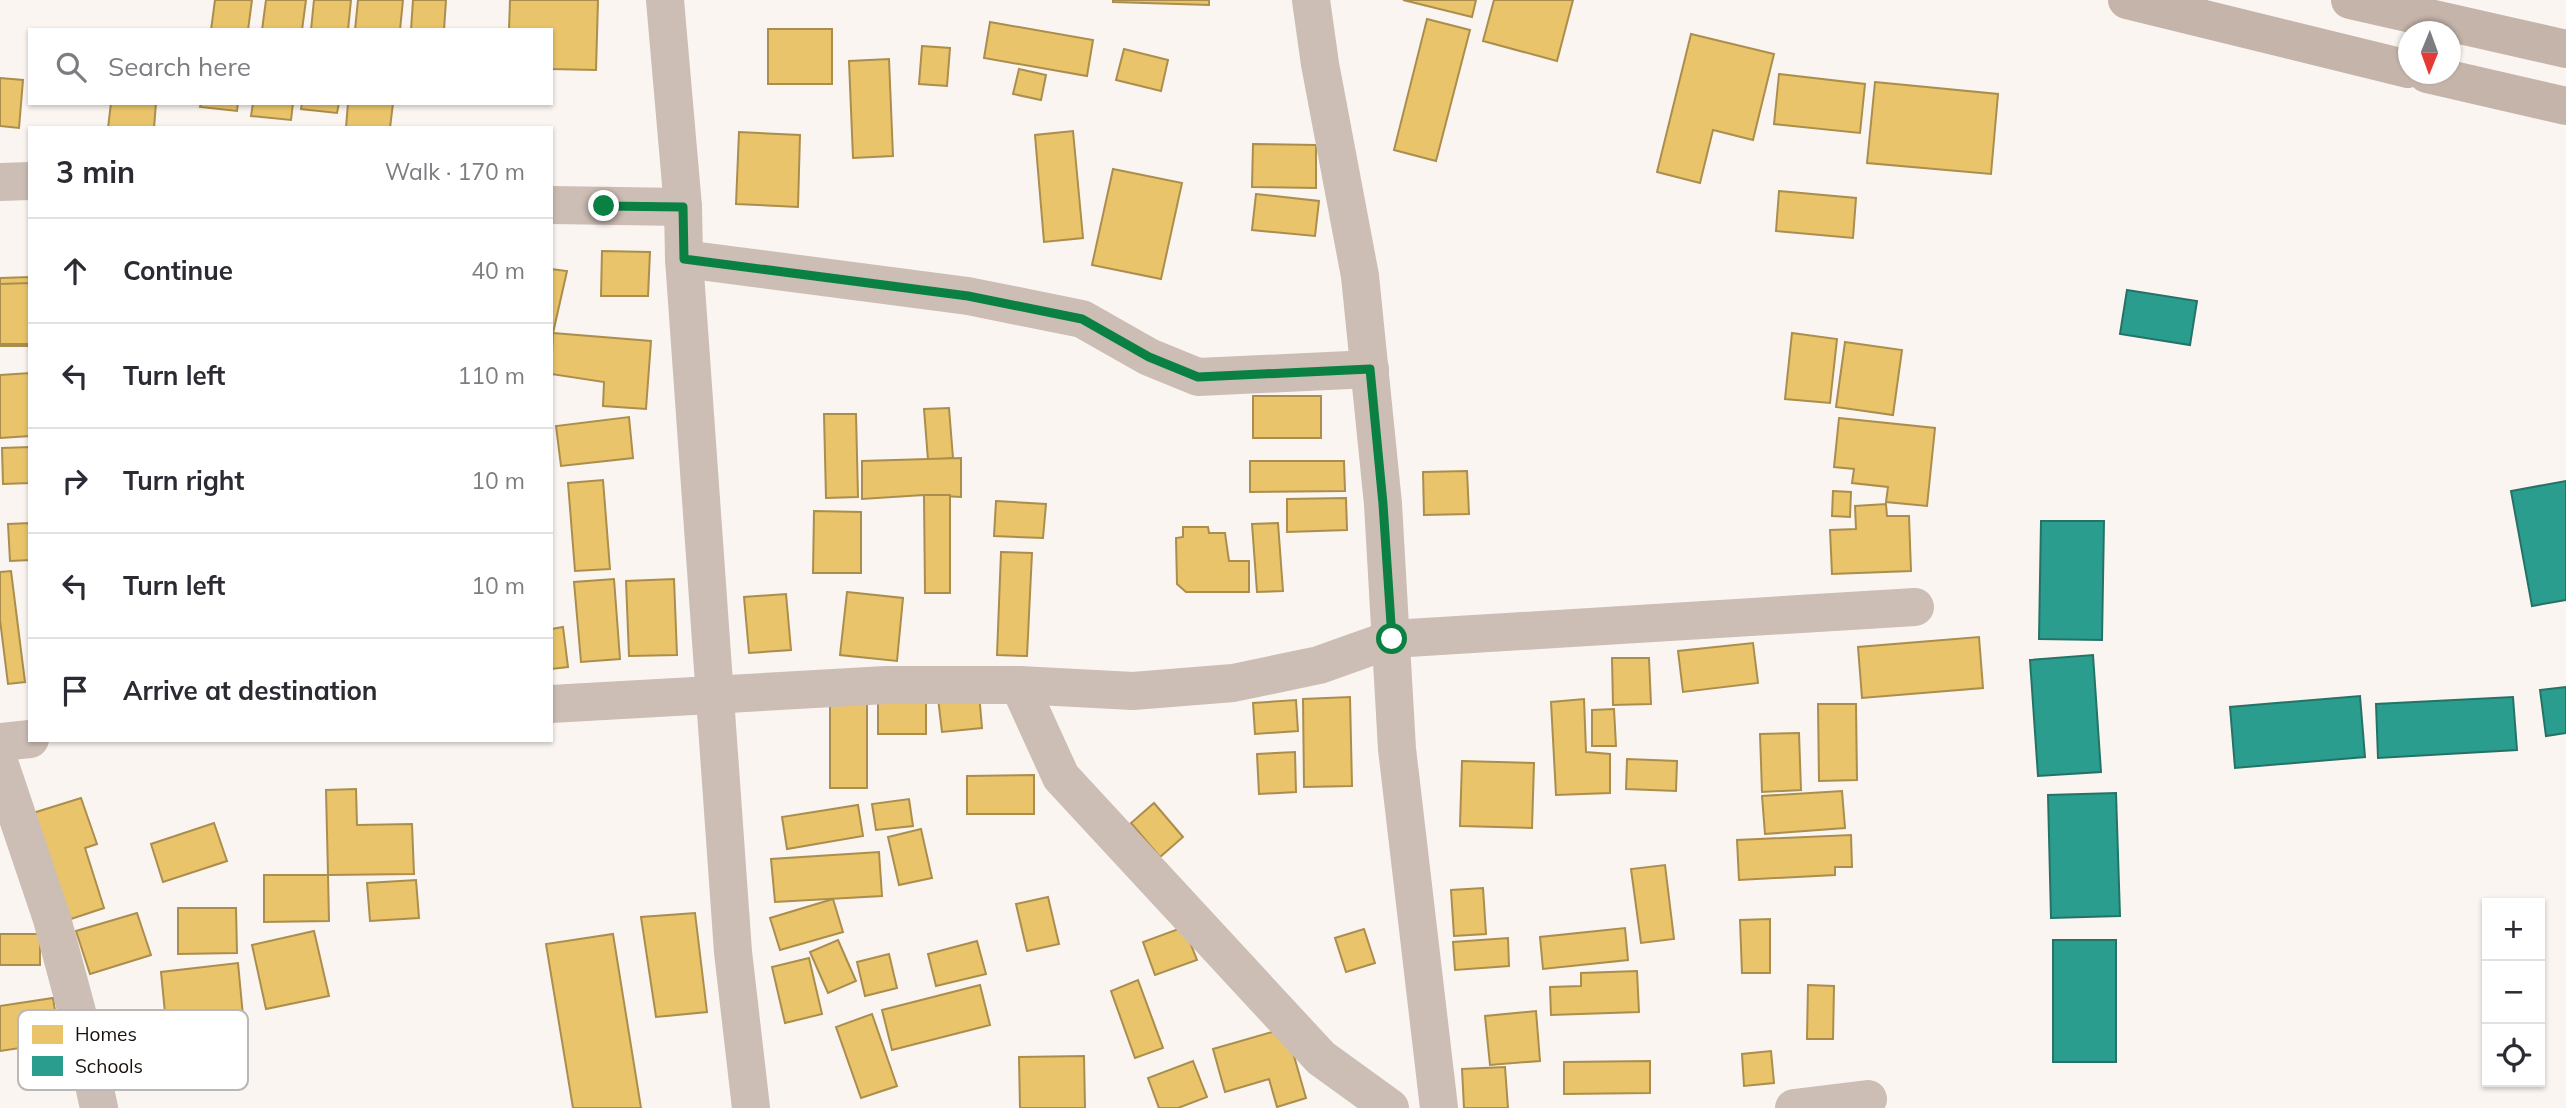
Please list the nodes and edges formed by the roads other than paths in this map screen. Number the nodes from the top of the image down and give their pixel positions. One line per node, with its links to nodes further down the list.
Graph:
1 (665, 0): 13 (street)
2 (1311, 0): 15 (street)
3 (2127, 0): 7 (main road)
4 (2350, 0): 5 (main road)
5 (2398, 6): 6 (main road)
6 (2566, 49)
7 (2398, 66)
8 (2461, 82): 9 (main road)
9 (2566, 106)
10 (0, 181): 11 (street)
11 (28, 181)
12 (553, 205): 13 (street)
13 (683, 207): 14 (street)
14 (684, 259): 15 (street); 19 (street)
15 (1370, 369): 17 (street)
16 (1915, 607): 17 (street)
17 (1392, 639): 18 (street); 30 (street)
18 (1019, 685): 19 (street); 29 (street)
19 (715, 695): 20 (street); 28 (street)
20 (553, 704)
21 (28, 739): 22 (street)
22 (0, 742)
23 (0, 765): 24 (street)
24 (76, 1010)
25 (95, 1090): 27 (street)
26 (1868, 1099): 31 (street)
27 (99, 1108)
28 (751, 1108)
29 (1390, 1108)
30 (1438, 1108)
31 (1794, 1108)

